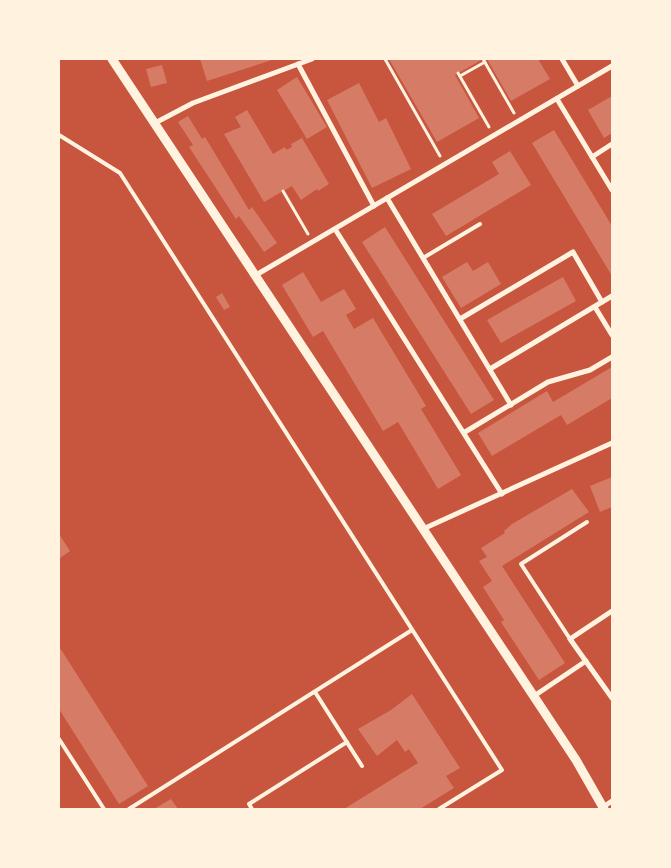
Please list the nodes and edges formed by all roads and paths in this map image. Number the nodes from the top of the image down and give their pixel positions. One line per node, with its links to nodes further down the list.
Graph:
1 (112, 59): 11 (street)
2 (312, 59): 6 (street)
3 (385, 59): 15 (path)
4 (562, 59): 8 (street)
5 (484, 61): 10 (path); 13 (path)
6 (298, 64): 11 (street); 20 (street)
7 (612, 66): 8 (street)
8 (578, 86): 9 (street)
9 (557, 99): 13 (street); 16 (street)
10 (510, 107)
11 (155, 123): 25 (street)
12 (59, 135): 40 (lane)
13 (494, 136): 19 (street)
14 (612, 144): 16 (street)
15 (438, 152)
16 (592, 156): 17 (street)
17 (612, 190)
18 (283, 191): 23 (path)
19 (387, 198): 20 (street); 24 (street)
20 (374, 206): 22 (street)
21 (480, 224): 24 (lane)
22 (335, 229): 23 (street); 34 (street)
23 (312, 242): 25 (street)
24 (423, 258): 29 (street)
25 (256, 275): 38 (street)
26 (612, 296): 27 (street)
27 (602, 302): 28 (street); 29 (street)
28 (595, 307): 30 (street); 32 (street)
29 (460, 319): 32 (street)
30 (612, 335)
31 (612, 358): 33 (street)
32 (490, 369): 33 (street)
33 (511, 405): 34 (street)
34 (465, 432): 36 (street)
35 (612, 442): 36 (street)
36 (502, 494): 38 (street)
37 (586, 522): 41 (lane)
38 (423, 529): 44 (street)
39 (612, 611): 41 (street)
40 (412, 630): 43 (lane); 54 (lane)
41 (570, 638): 42 (street)
42 (586, 661): 44 (street); 45 (street)
43 (315, 692): 47 (lane); 52 (lane)
44 (534, 696): 50 (street)
45 (612, 698)
46 (59, 739): 51 (lane)
47 (347, 742): 48 (lane); 53 (lane)
48 (362, 766)
49 (612, 801): 50 (street)
50 (602, 808)
51 (102, 809)
52 (129, 809)
53 (252, 809)
54 (439, 809)

